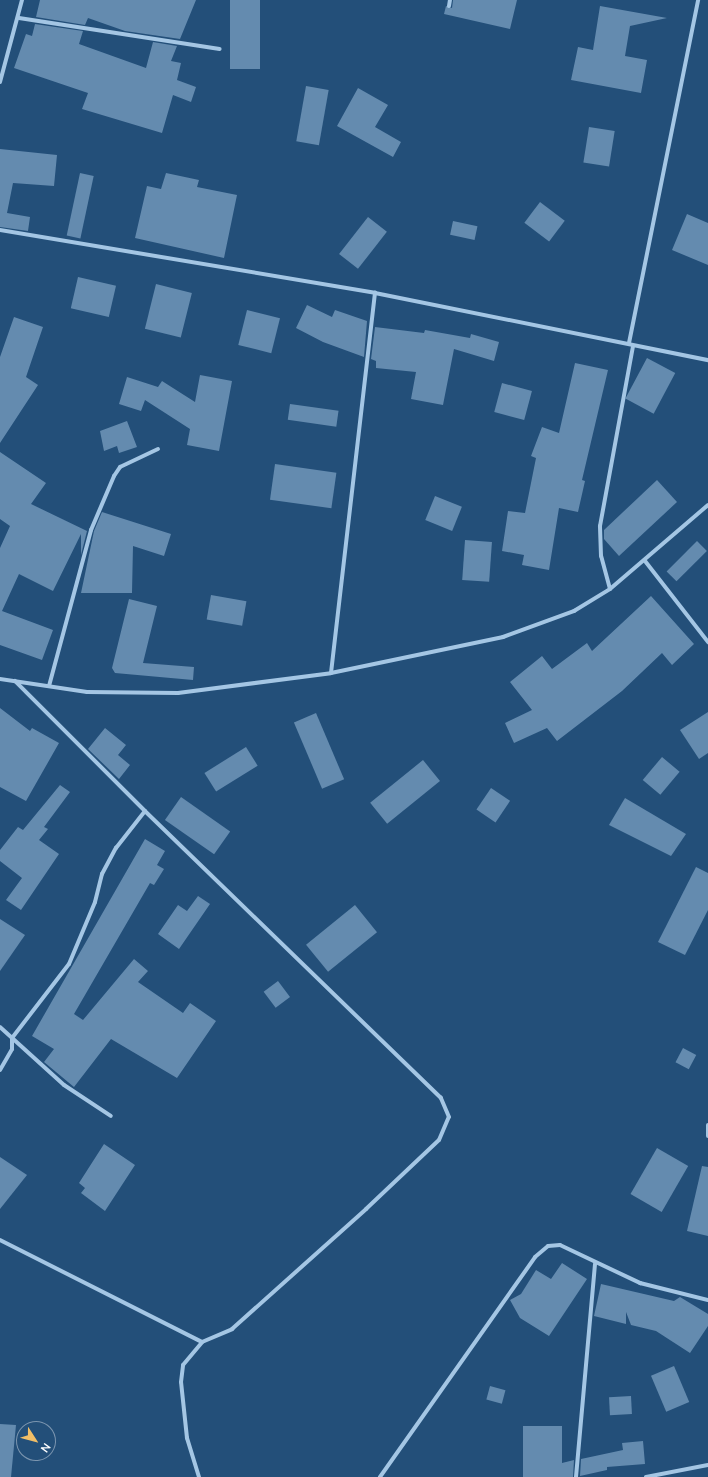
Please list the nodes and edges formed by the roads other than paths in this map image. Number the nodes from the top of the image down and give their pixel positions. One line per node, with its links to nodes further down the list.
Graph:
1 (22, 0): 5 (street)
2 (450, 0): 4 (street)
3 (698, 0): 10 (street)
4 (449, 6)
5 (19, 18): 6 (street); 7 (street)
6 (220, 49)
7 (0, 80)
8 (0, 230): 9 (street)
9 (375, 293): 10 (street); 18 (street)
10 (629, 343): 11 (street)
11 (632, 347): 12 (street); 16 (street)
12 (708, 360)
13 (158, 449): 21 (street)
14 (708, 505): 15 (street)
15 (645, 560): 16 (street); 17 (street)
16 (610, 589): 18 (street)
17 (708, 642)
18 (331, 673): 21 (street)
19 (0, 679): 20 (street)
20 (15, 681): 21 (street); 22 (street)
21 (48, 686)
22 (145, 811): 24 (street); 32 (street)
23 (0, 1027): 24 (street)
24 (12, 1038): 25 (street); 26 (street)
25 (0, 1070)
26 (111, 1116)
27 (708, 1125): 28 (street)
28 (708, 1136)
29 (0, 1240): 32 (street)
30 (595, 1264): 31 (street); 35 (street); 36 (street)
31 (708, 1300)
32 (202, 1342): 34 (street)
33 (708, 1465): 37 (street)
34 (199, 1477)
35 (380, 1477)
36 (576, 1477)
37 (646, 1477)

